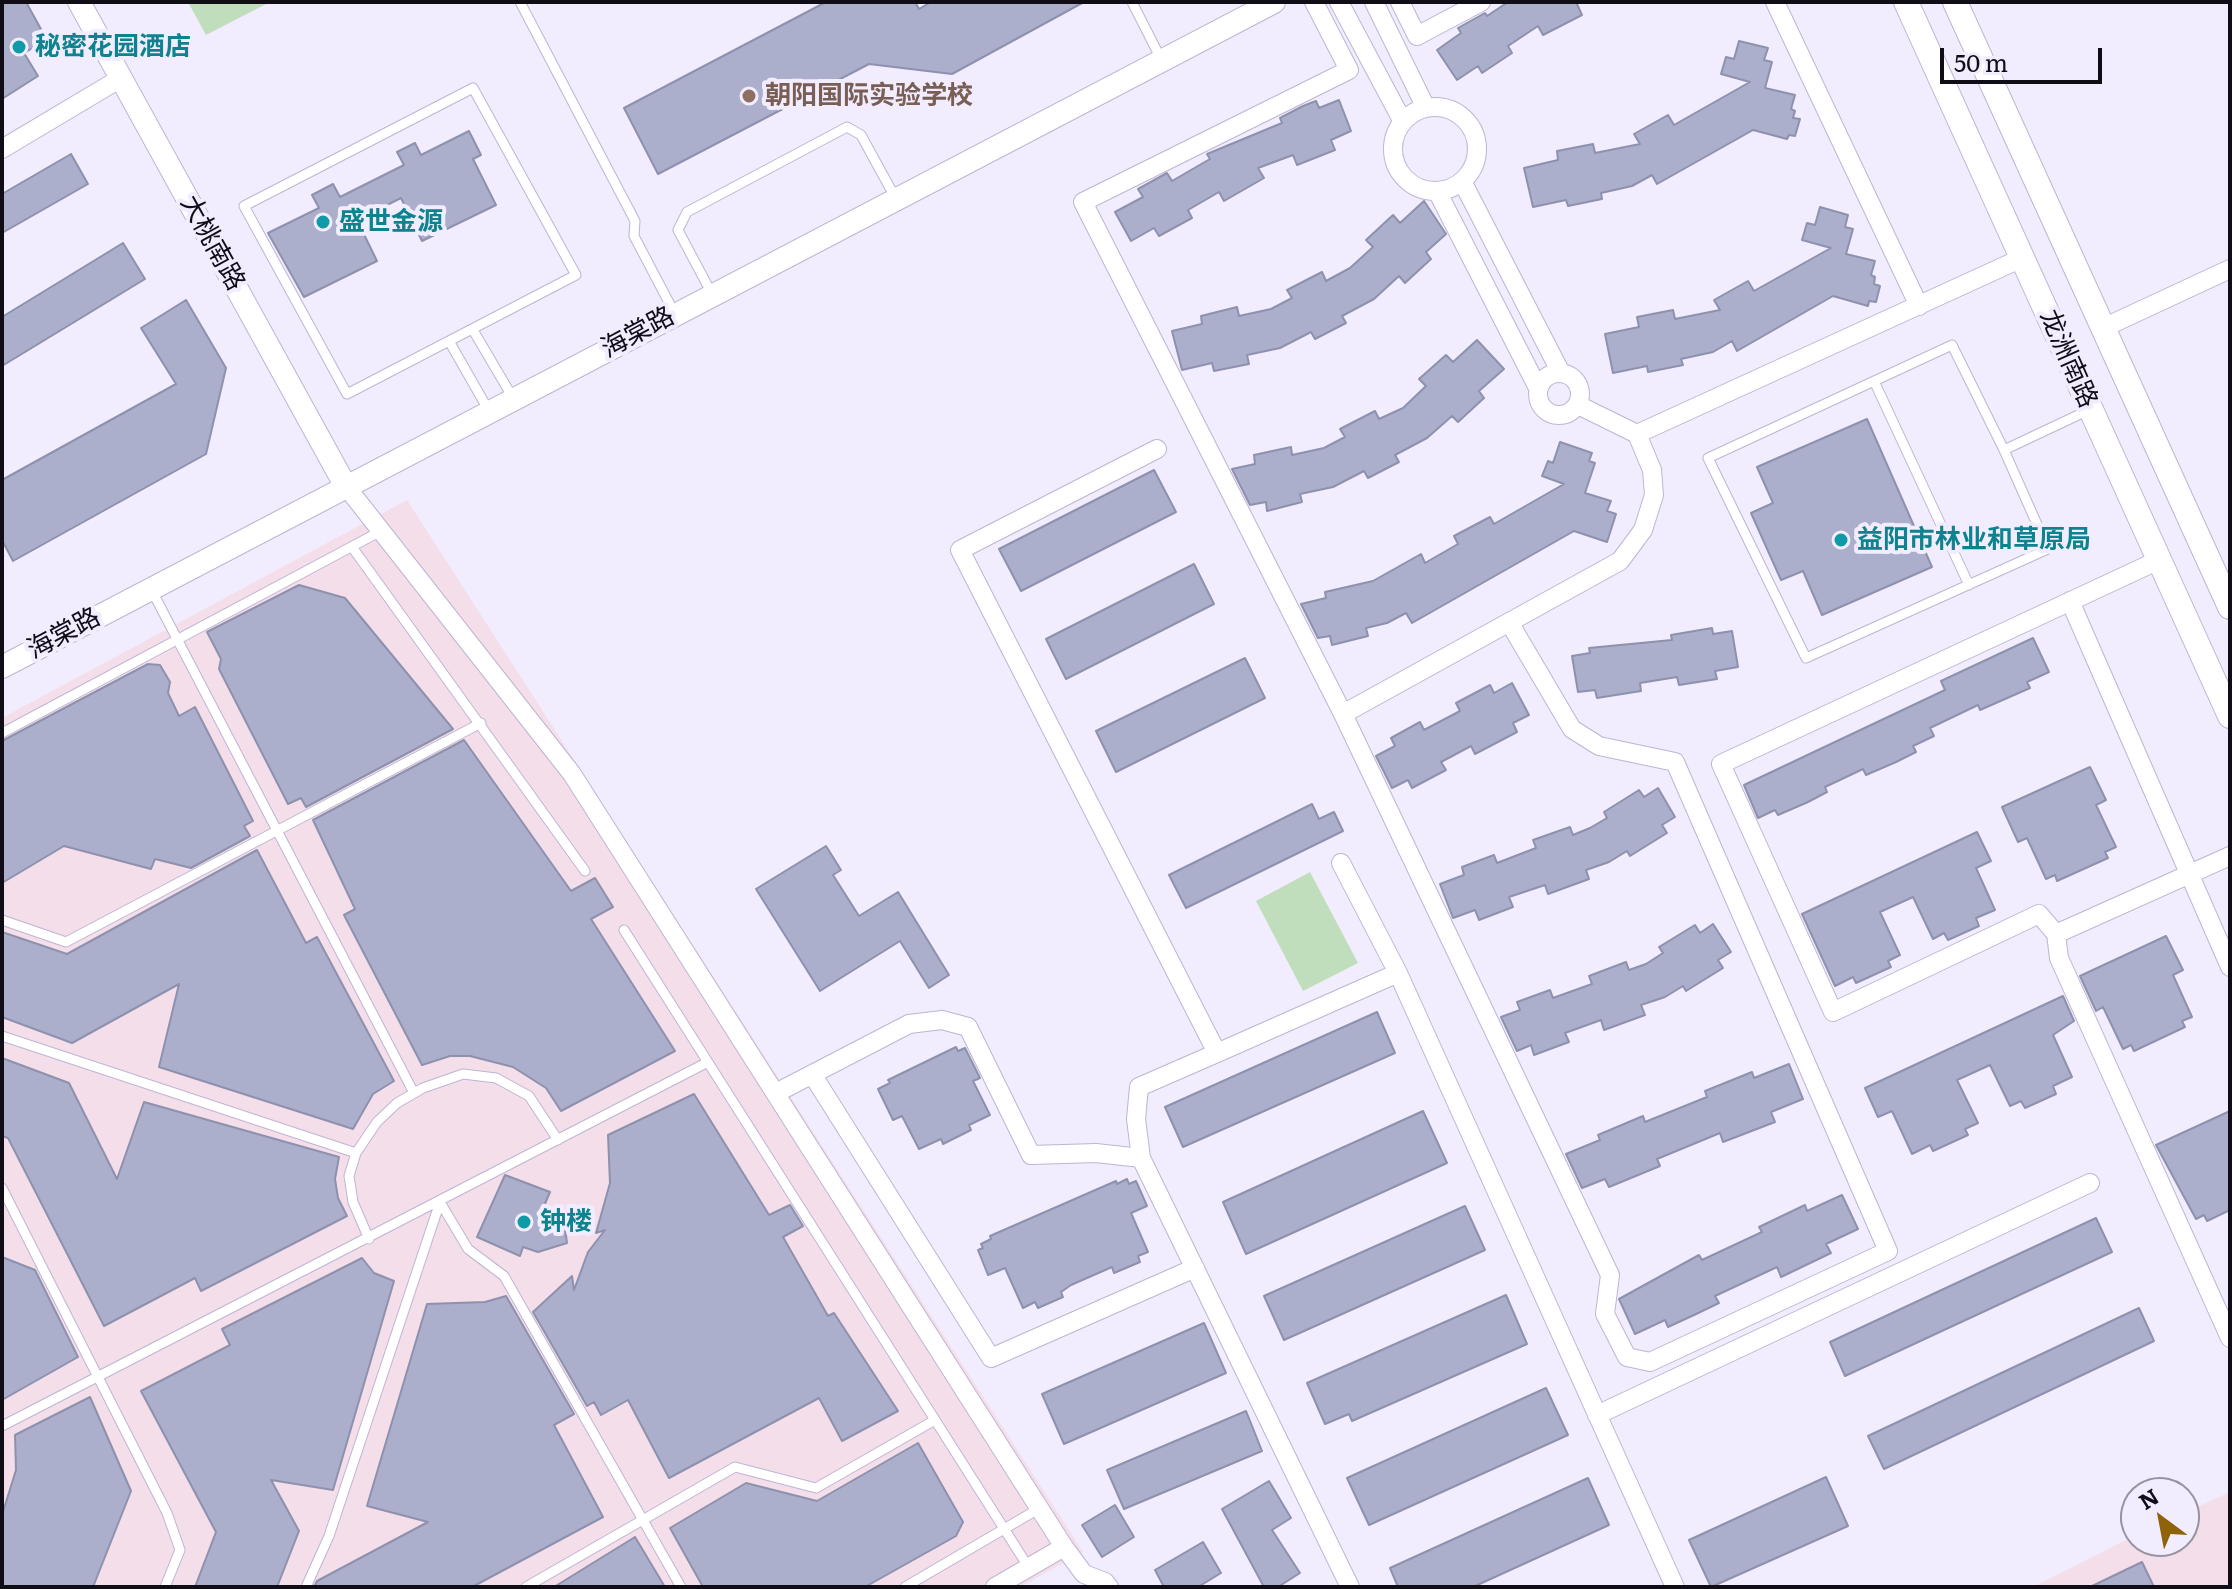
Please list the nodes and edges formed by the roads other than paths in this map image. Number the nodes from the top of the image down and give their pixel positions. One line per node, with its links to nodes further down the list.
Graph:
1 (79, 2): 18 (street, 大桃南路)
2 (520, 2): 29 (lane)
3 (1132, 2): 15 (lane)
4 (1274, 2): 15 (street, 海棠路)
5 (1314, 2): 17 (street)
6 (1339, 2): 16 (street)
7 (1374, 2): 14 (street)
8 (1400, 2): 13 (street)
9 (1481, 2): 13 (street)
10 (1775, 2): 28 (street)
11 (1906, 2): 25 (main road, 龙洲南路)
12 (1955, 2): 30 (main road, 龙洲南路)
13 (1417, 36): 14 (street)
14 (1396, 47): 16 (street); 19 (street)
15 (1162, 60): 24 (street, 海棠路)
16 (1370, 60): 17 (street); 20 (street)
17 (1349, 70): 54 (street)
18 (121, 78): 21 (street); 43 (street, 大桃南路)
19 (1426, 108): 20 (street); 22 (street)
20 (1403, 122): 23 (street)
21 (2, 149)
22 (1462, 181): 23 (street); 33 (street)
23 (1437, 191): 35 (street)
24 (896, 199): 27 (street, 海棠路); 27 (lane)
25 (2022, 258): 28 (street); 38 (main road, 龙洲南路)
26 (2230, 269): 30 (street)
27 (712, 294): 29 (street, 海棠路)
28 (1919, 306): 40 (street)
29 (675, 314): 36 (street, 海棠路)
30 (2103, 328): 50 (main road, 龙洲南路)
31 (473, 330): 32 (lane); 32 (lane); 36 (lane)
32 (449, 341): 39 (lane)
33 (1561, 373): 35 (street); 37 (street)
34 (1874, 381): 42 (lane); 47 (lane); 47 (lane)
35 (1538, 388): 37 (street)
36 (513, 398): 39 (street, 海棠路)
37 (1578, 405): 40 (street)
38 (2091, 409): 42 (lane); 46 (main road, 龙洲南路)
39 (489, 411): 43 (street, 海棠路)
40 (1637, 434): 51 (street)
41 (1157, 449): 69 (street)
42 (2004, 450): 47 (lane)
43 (345, 485): 44 (street); 48 (street, 海棠路)
44 (381, 531): 45 (lane); 73 (street)
45 (352, 547): 52 (lane); 56 (lane)
46 (2159, 560): 49 (street); 55 (main road, 龙洲南路)
47 (1969, 585)
48 (151, 588): 52 (lane); 53 (street, 海棠路)
49 (2070, 601): 62 (street); 65 (street)
50 (2230, 607)
51 (1509, 622): 54 (street); 54 (street)
52 (177, 640): 57 (lane); 58 (lane)
53 (2, 667)
54 (1343, 714)
55 (2230, 716)
56 (481, 723): 58 (lane); 61 (lane)
57 (2, 733)
58 (277, 831): 63 (lane); 72 (lane)
59 (2230, 856): 62 (street)
60 (1341, 863): 67 (street)
61 (585, 871)
62 (2189, 874): 65 (street); 66 (street)
63 (2, 920)
64 (624, 930): 70 (lane)
65 (2056, 934): 82 (street)
66 (2230, 967)
67 (1398, 973): 69 (street); 84 (street)
68 (2, 1036): 75 (lane)
69 (1217, 1053): 76 (street)
70 (708, 1062): 74 (lane); 85 (lane)
71 (812, 1074): 73 (street); 76 (street); 81 (street)
72 (414, 1093): 74 (lane); 75 (lane)
73 (776, 1093): 87 (street)
74 (558, 1140): 79 (lane)
75 (356, 1153): 80 (lane)
76 (1141, 1158): 81 (street)
77 (2090, 1183): 84 (street)
78 (2, 1188): 83 (lane)
79 (440, 1202): 80 (lane); 88 (lane); 93 (lane)
80 (369, 1239): 83 (lane)
81 (1195, 1268): 99 (street)
82 (2230, 1338)
83 (98, 1377): 86 (lane); 92 (lane)
84 (1597, 1415): 100 (street)
85 (935, 1420): 88 (lane); 89 (lane)
86 (2, 1426)
87 (1040, 1508): 89 (lane); 90 (street)
88 (642, 1519): 94 (lane); 95 (lane)
89 (1004, 1529): 91 (lane); 96 (lane)
90 (1064, 1547): 91 (street); 98 (street)
91 (1029, 1568): 97 (street)
92 (165, 1587)
93 (306, 1587)
94 (526, 1587)
95 (681, 1587)
96 (905, 1587)
97 (995, 1587)
98 (1109, 1587)
99 (1350, 1587)
100 (1675, 1587)

